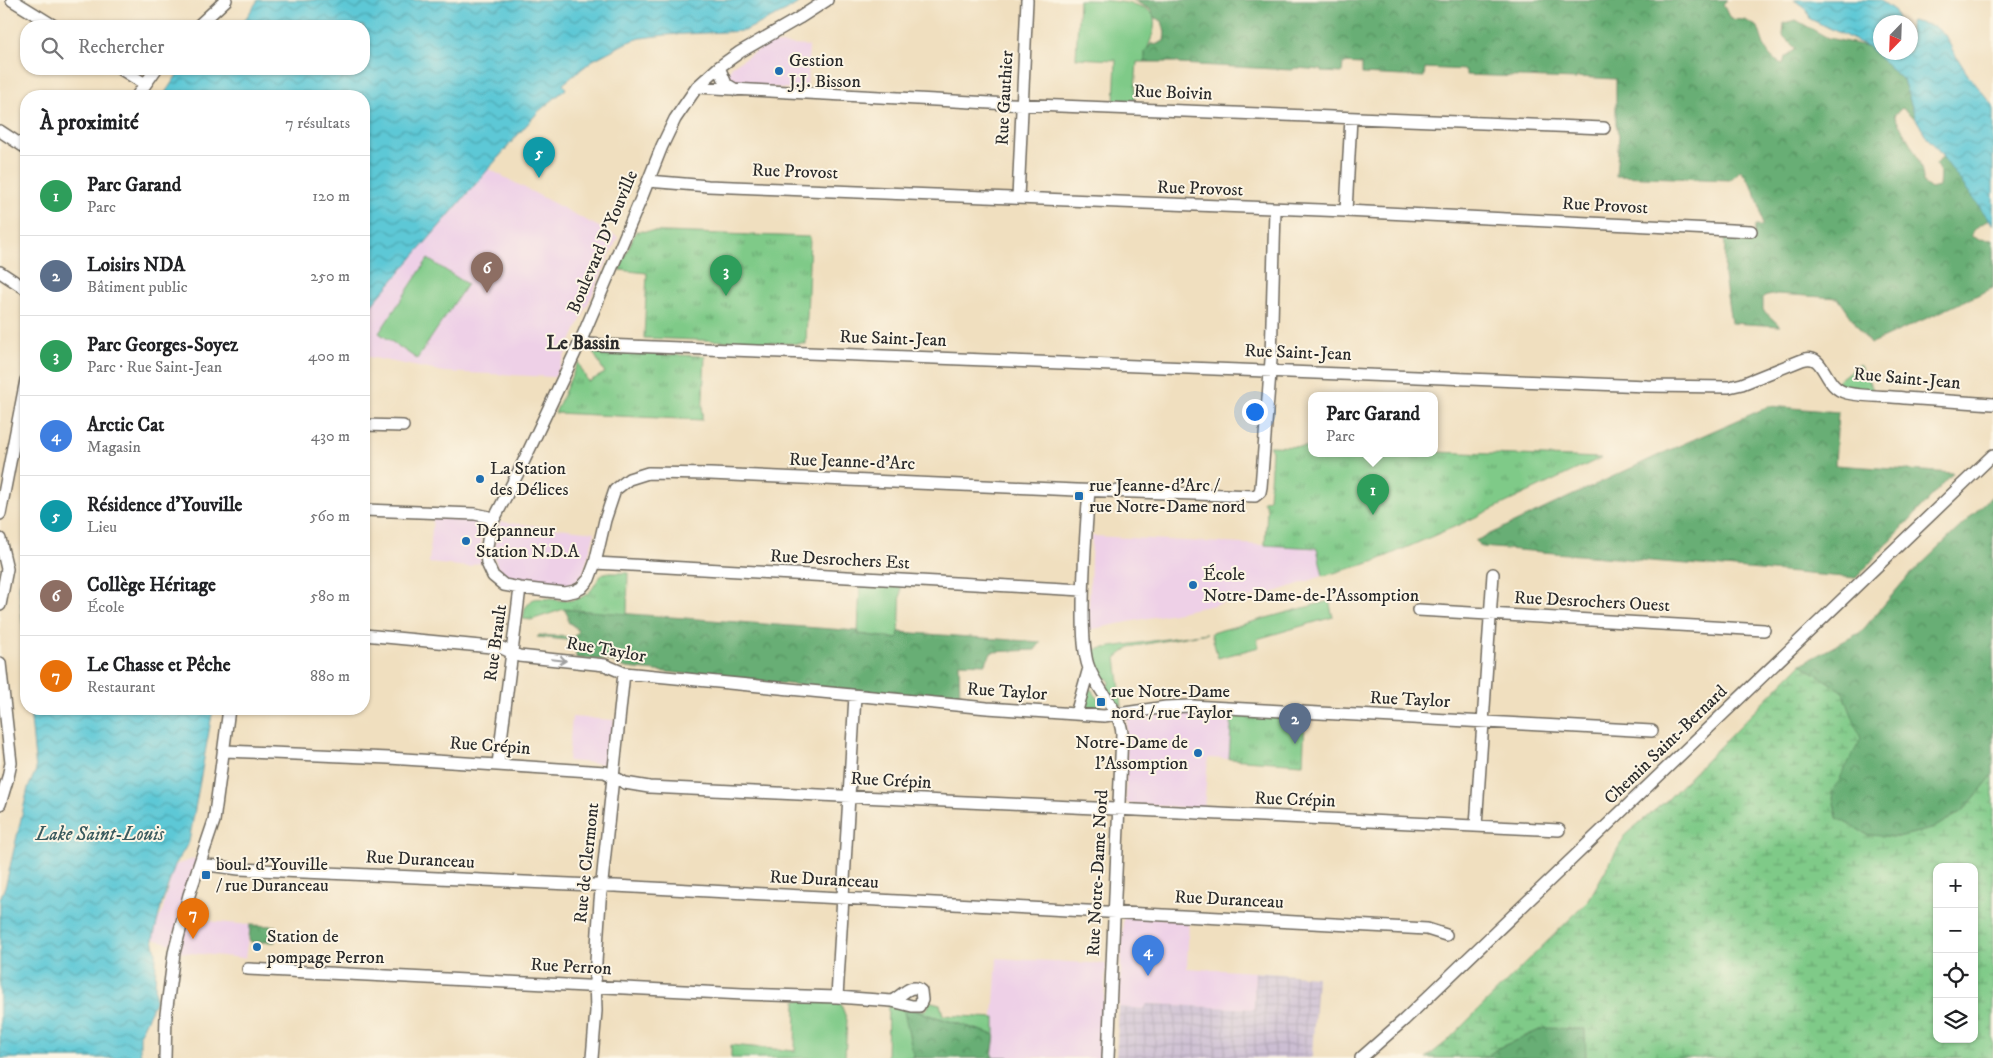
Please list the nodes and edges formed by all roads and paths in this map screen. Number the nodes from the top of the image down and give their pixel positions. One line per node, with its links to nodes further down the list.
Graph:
1 (12, 0): 5 (street)
2 (827, 0): 7 (street, Boulevard D'Youville)
3 (1027, 0): 14 (street, Rue Gauthier)
4 (222, 1): 6 (street)
5 (44, 20)
6 (204, 20)
7 (719, 67): 11 (street, Boulevard D'Youville); 13 (street)
8 (131, 75): 10 (street)
9 (152, 75): 10 (street)
10 (145, 84): 12 (street)
11 (697, 88): 13 (street, Rue Boivin); 19 (street, Boulevard D'Youville)
12 (141, 90)
13 (740, 91): 14 (street, Rue Boivin)
14 (1022, 104): 15 (street, Rue Boivin); 20 (street, Rue Gauthier)
15 (1351, 118): 16 (street, Rue Boivin); 22 (street)
16 (1604, 128)
17 (0, 131): 18 (street)
18 (20, 144)
19 (648, 181): 20 (street, Rue Provost); 26 (street, Boulevard D'Youville)
20 (1018, 198): 21 (street, Rue Provost)
21 (1275, 209): 22 (street, Rue Provost); 27 (street)
22 (1346, 211): 23 (street, Rue Provost)
23 (1751, 231)
24 (0, 272): 25 (street)
25 (20, 285)
26 (580, 340): 27 (street, Rue Saint-Jean); 36 (street, Boulevard D'Youville)
27 (1270, 370): 28 (street, Rue Saint-Jean); 33 (street, Rue Jeanne-d'Arc)
28 (1993, 404)
29 (20, 411): 35 (street)
30 (370, 425): 31 (street)
31 (403, 426)
32 (1993, 454): 78 (street, Chemin Saint-Bernard)
33 (1089, 490): 38 (street, Rue Jeanne-d'Arc); 41 (street, Rue Notre-Dame Nord)
34 (370, 510): 36 (street)
35 (0, 514)
36 (494, 518): 40 (street, Rue Brault)
37 (0, 540): 42 (street)
38 (595, 564): 40 (street, Rue Jeanne-d'Arc); 41 (street, Rue Desrochers Est)
39 (1493, 574): 44 (street)
40 (520, 588): 47 (street, Rue Brault)
41 (1084, 590): 49 (street, Rue Notre-Dame Nord)
42 (0, 605)
43 (1418, 610): 44 (street, Rue Desrochers Ouest)
44 (1490, 614): 45 (street, Rue Desrochers Ouest); 55 (street)
45 (1764, 630)
46 (370, 636): 47 (street, Rue Taylor)
47 (512, 651): 50 (street, Rue Taylor, one-way to 50); 58 (street, Rue Brault)
48 (0, 663): 59 (street)
49 (1089, 668): 52 (street, Rue Notre-Dame Nord); 53 (street, Rue Notre-Dame Nord)
50 (624, 673): 51 (street, Rue Taylor); 60 (street, Rue de Clermont)
51 (855, 696): 52 (street, Rue Taylor); 61 (street)
52 (1076, 714): 53 (street, Rue Taylor)
53 (1115, 714): 55 (street, Rue Taylor); 63 (street, Rue Notre-Dame Nord)
54 (228, 715): 57 (street)
55 (1483, 722): 56 (street, Rue Taylor); 64 (street)
56 (1652, 731)
57 (225, 751): 58 (street, Rue Crépin); 66 (street)
58 (498, 764): 60 (street, Rue Crépin)
59 (5, 765): 62 (street)
60 (613, 776): 61 (street, Rue Crépin); 67 (street, Rue de Clermont)
61 (849, 796): 63 (street, Rue Crépin); 68 (street)
62 (0, 804)
63 (1119, 809): 64 (street, Rue Crépin); 69 (street, Rue Notre-Dame Nord)
64 (1476, 826): 65 (street, Rue Crépin)
65 (1559, 830)
66 (200, 864): 67 (street, Rue Duranceau); 75 (street)
67 (602, 886): 68 (street, Rue Duranceau); 72 (street, Rue de Clermont)
68 (843, 899): 69 (street, Rue Duranceau); 73 (street)
69 (1114, 912): 70 (street, Rue Duranceau); 77 (street, Rue Notre-Dame Nord)
70 (1446, 935)
71 (248, 968): 72 (street, Rue Perron)
72 (596, 986): 73 (street, Rue Perron); 76 (street, Rue de Clermont)
73 (836, 997): 74 (street, Rue Perron)
74 (892, 1001)
75 (165, 1058)
76 (592, 1058)
77 (1108, 1058)
78 (1361, 1058)

